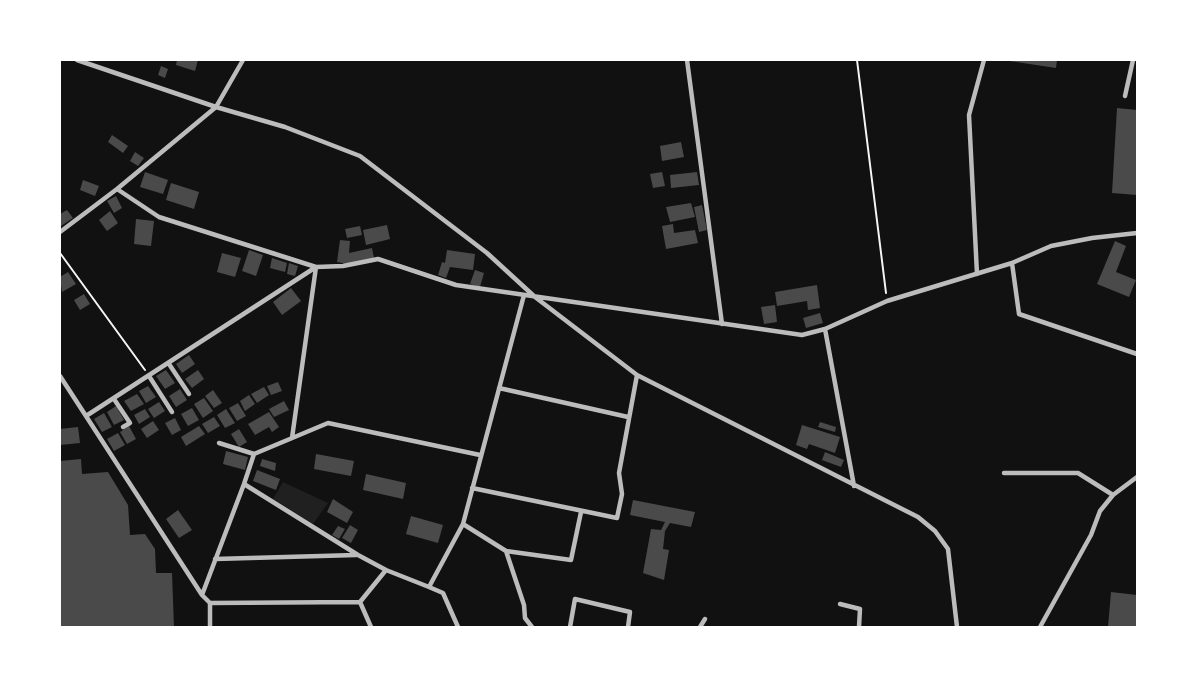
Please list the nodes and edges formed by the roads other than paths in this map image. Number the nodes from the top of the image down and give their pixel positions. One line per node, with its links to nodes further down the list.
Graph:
1 (77, 60): 7 (street)
2 (243, 60): 7 (street)
3 (687, 60): 16 (street)
4 (984, 60): 13 (street)
5 (1133, 60): 6 (street)
6 (1125, 96)
7 (216, 107): 8 (street); 15 (street)
8 (116, 189): 9 (street); 12 (street)
9 (60, 232)
10 (1137, 233): 11 (street)
11 (1012, 263): 13 (street); 18 (street)
12 (316, 267): 14 (street); 19 (street); 32 (street)
13 (977, 274): 17 (street)
14 (524, 295): 15 (street); 24 (street)
15 (535, 297): 16 (street); 20 (street)
16 (722, 324): 17 (street)
17 (825, 329): 39 (street)
18 (1137, 354)
19 (169, 364): 22 (street); 26 (street)
20 (637, 375): 30 (street); 39 (street)
21 (60, 376): 23 (street)
22 (150, 376): 27 (street); 28 (street)
23 (67, 386): 25 (street); 29 (street)
24 (499, 388): 30 (street); 35 (street)
25 (60, 390)
26 (189, 394)
27 (114, 399): 29 (street); 31 (street)
28 (172, 412)
29 (86, 416): 49 (street)
30 (628, 417): 42 (street)
31 (123, 427)
32 (292, 438): 34 (street); 35 (street)
33 (219, 443): 34 (street)
34 (254, 454): 38 (street)
35 (480, 455): 40 (street)
36 (1004, 473): 41 (street)
37 (1137, 477): 41 (street)
38 (244, 484): 45 (street); 46 (street)
39 (854, 486): 62 (street)
40 (472, 488): 42 (street); 43 (street)
41 (1113, 495): 63 (street)
42 (581, 512): 44 (street)
43 (463, 524): 44 (street); 48 (street)
44 (506, 551): 57 (street)
45 (358, 555): 46 (street); 47 (street)
46 (216, 559): 49 (street)
47 (386, 570): 48 (street); 50 (street)
48 (429, 587): 56 (street)
49 (202, 594): 51 (street)
50 (360, 602): 51 (street); 55 (street)
51 (210, 603): 54 (street)
52 (840, 604): 61 (street)
53 (704, 619): 60 (street)
54 (210, 627)
55 (370, 627)
56 (458, 627)
57 (532, 627)
58 (570, 627): 59 (street)
59 (628, 627)
60 (700, 627)
61 (859, 627)
62 (957, 627)
63 (1040, 627)

